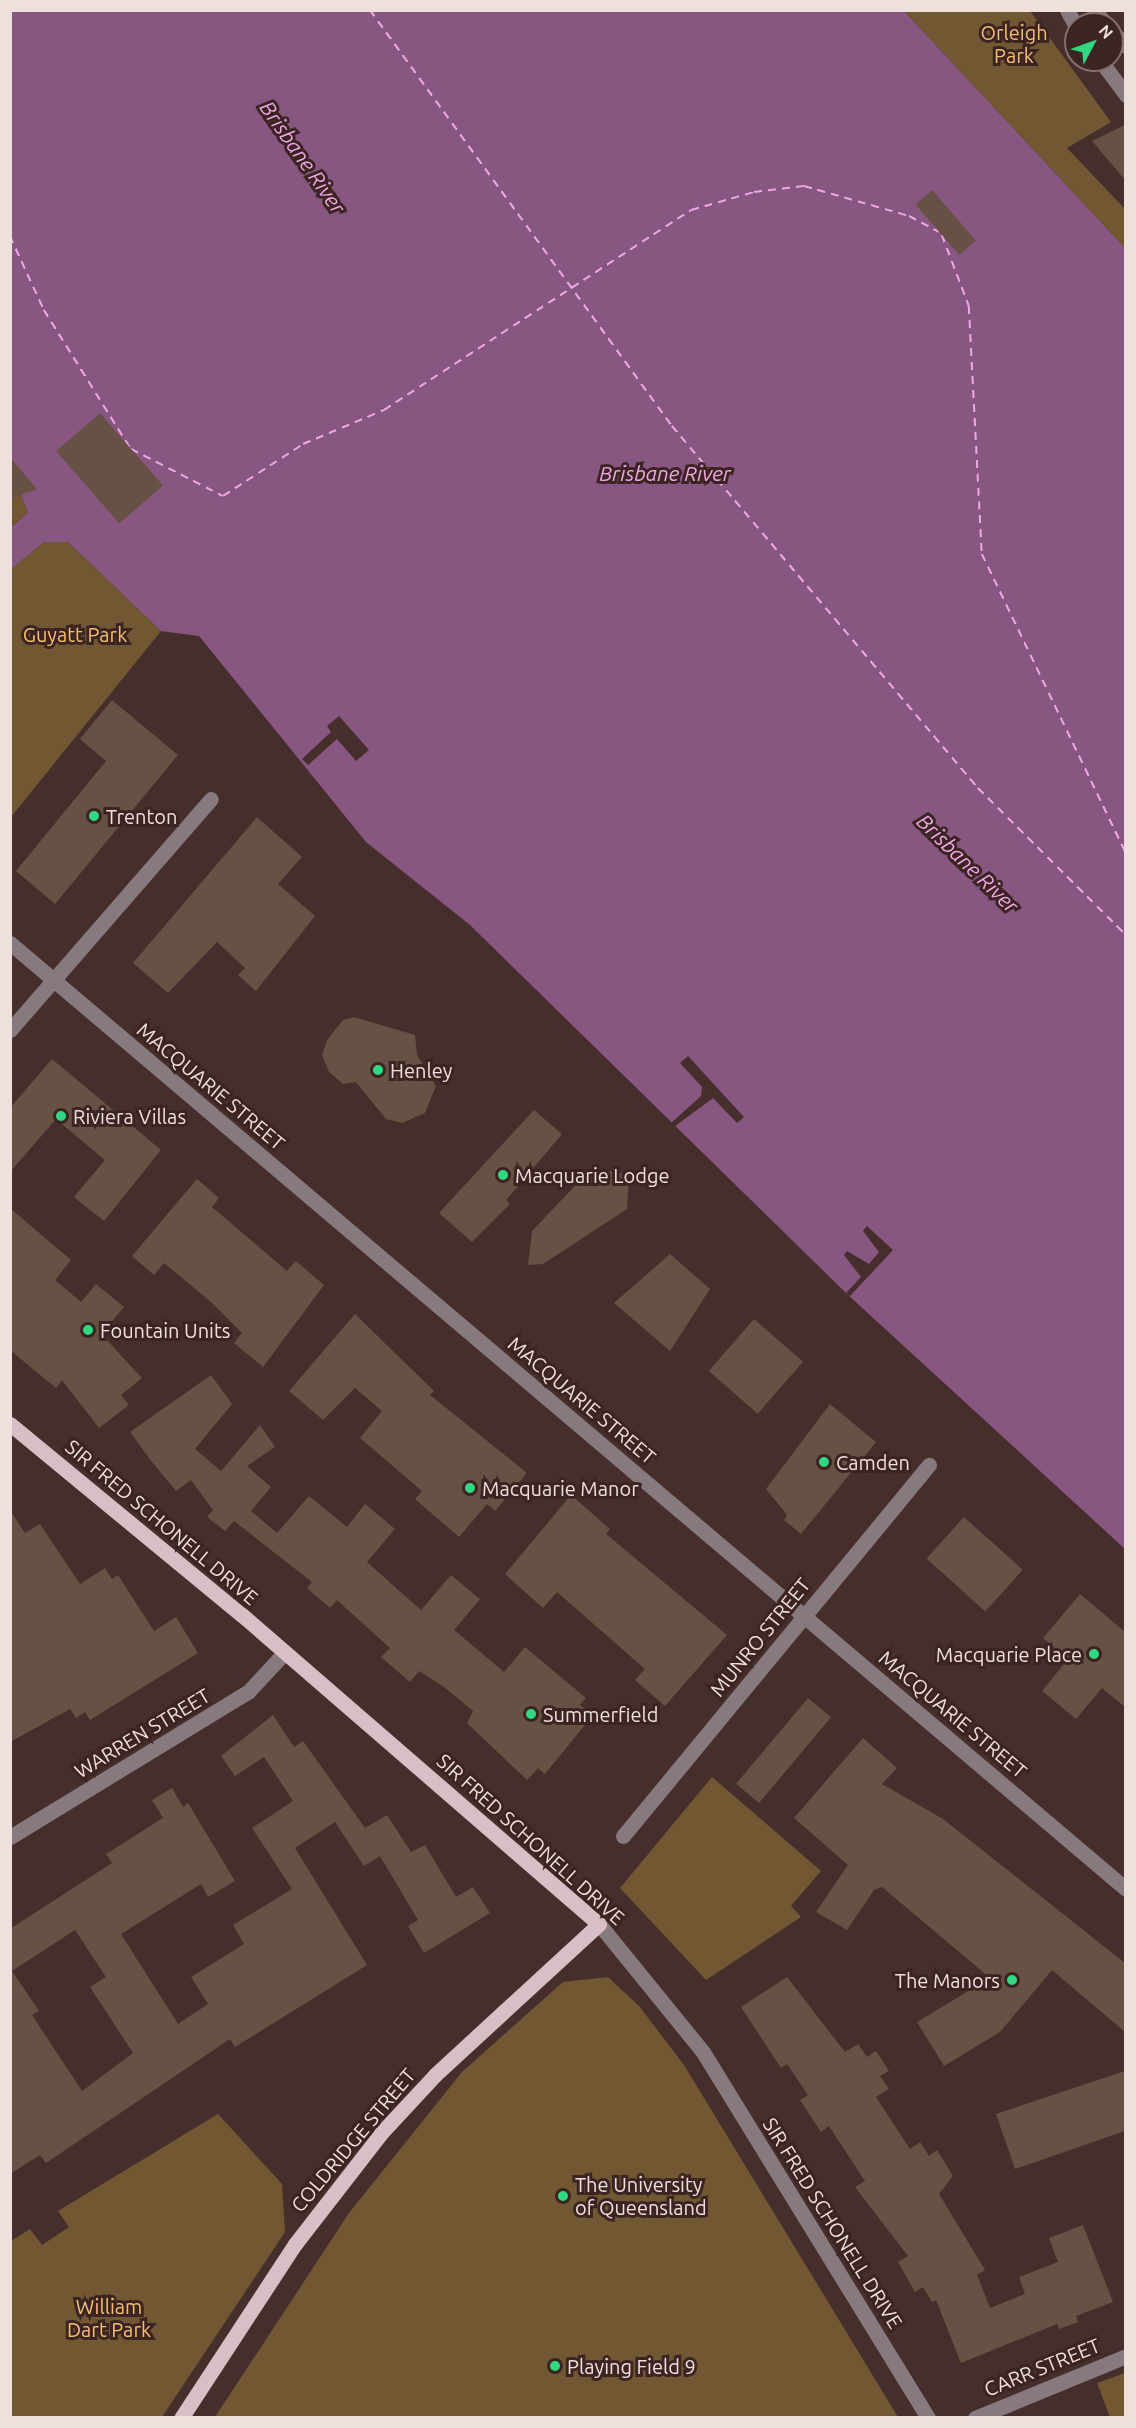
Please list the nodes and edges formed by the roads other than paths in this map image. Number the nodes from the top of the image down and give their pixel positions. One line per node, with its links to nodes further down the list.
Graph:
1 (1109, 72): 2 (street)
2 (1125, 95)
3 (211, 799): 5 (street)
4 (10, 943): 5 (street, MACQUARIE STREET)
5 (53, 980): 6 (street); 9 (street, MACQUARIE STREET)
6 (10, 1030)
7 (10, 1424): 10 (main road, SIR FRED SCHONELL DRIVE)
8 (929, 1465): 9 (street, MUNRO STREET)
9 (804, 1616): 11 (street, MUNRO STREET); 13 (street, MACQUARIE STREET)
10 (285, 1652): 12 (street, WARREN STREET); 14 (main road, SIR FRED SCHONELL DRIVE)
11 (623, 1836)
12 (10, 1837)
13 (1125, 1889)
14 (599, 1924): 16 (main road, COLDRIDGE STREET); 17 (street, SIR FRED SCHONELL DRIVE)
15 (1125, 2356): 18 (street, CARR STREET)
16 (181, 2418)
17 (928, 2418)
18 (975, 2418)

